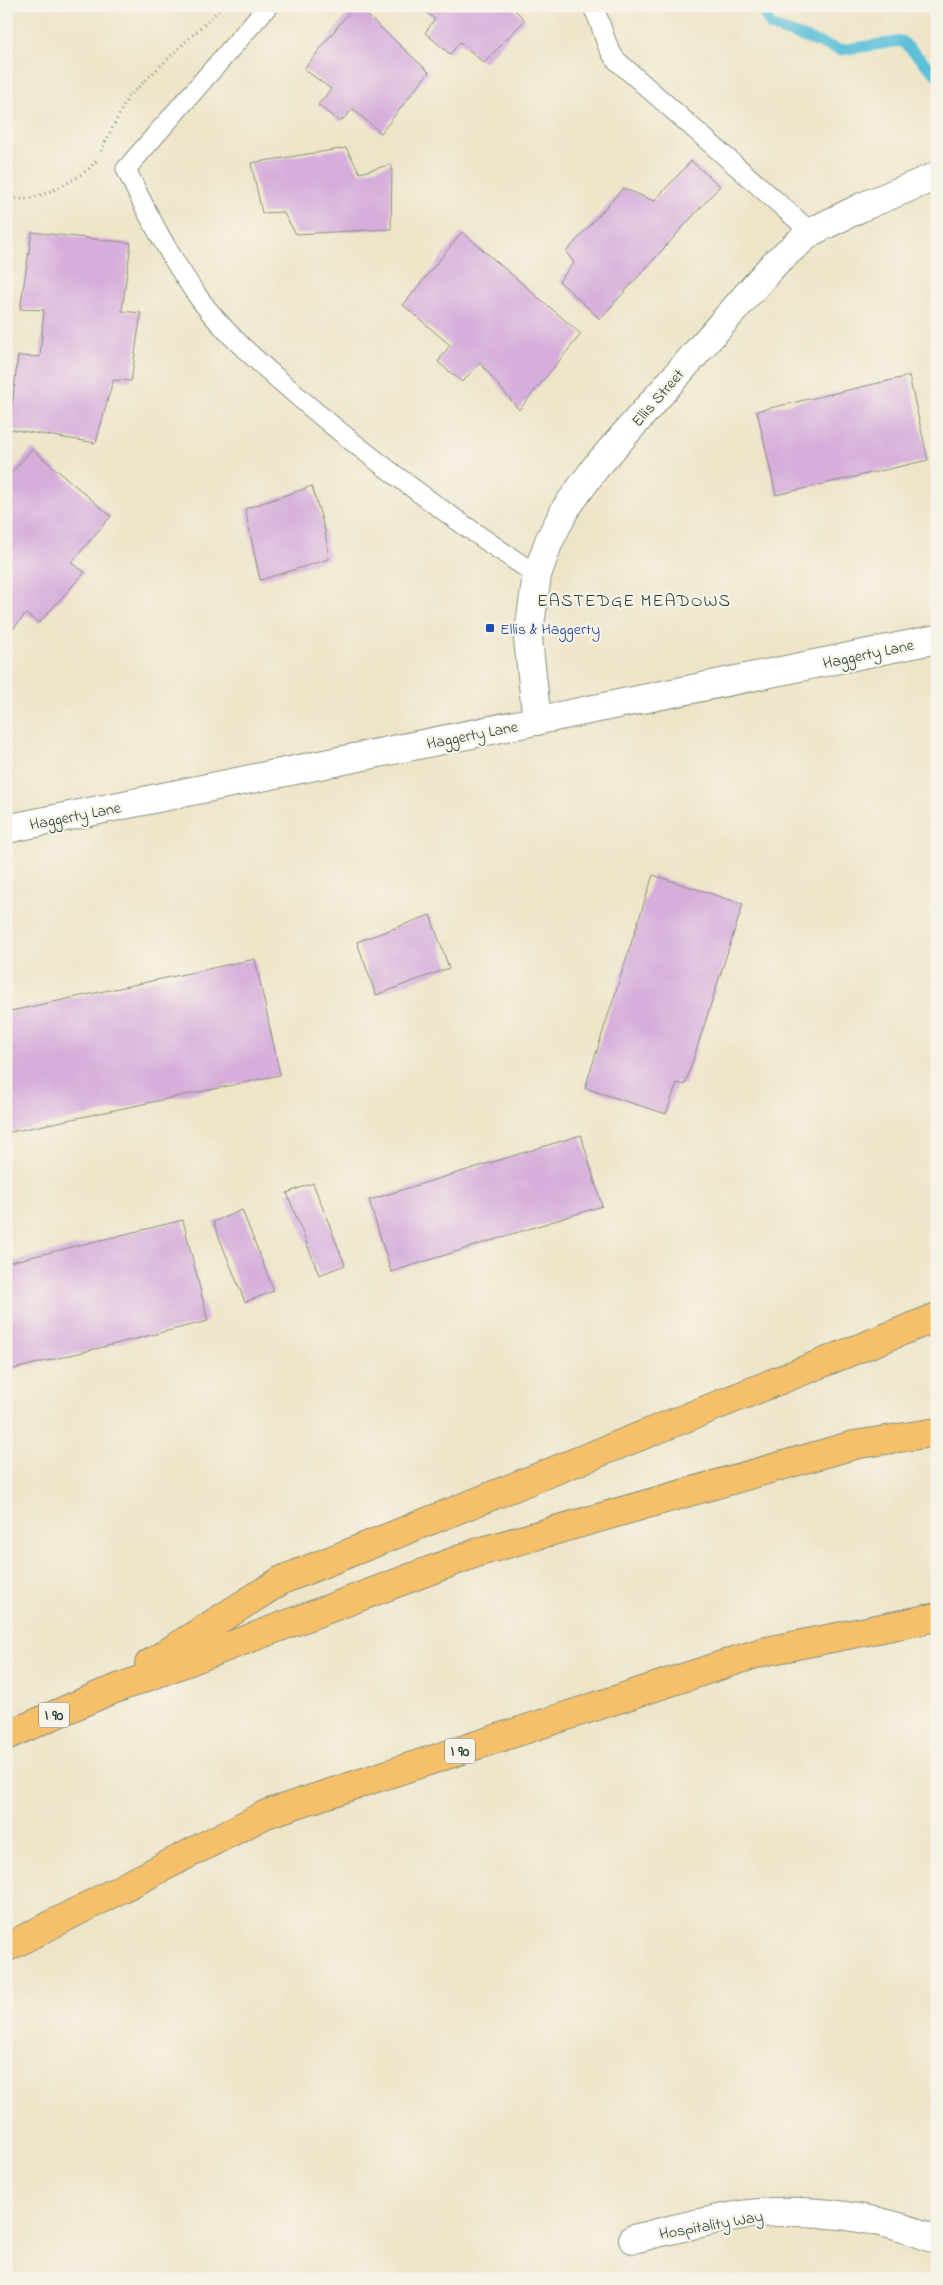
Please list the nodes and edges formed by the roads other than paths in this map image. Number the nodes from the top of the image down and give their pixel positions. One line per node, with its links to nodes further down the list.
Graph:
1 (268, 6): 5 (lane)
2 (592, 6): 4 (lane)
3 (937, 176): 4 (street, Ellis Street)
4 (812, 232): 5 (street, Ellis Street)
5 (536, 575): 7 (street, Ellis Street)
6 (937, 639): 7 (street, Haggerty Lane)
7 (537, 721): 8 (street, Haggerty Lane)
8 (6, 829)
9 (937, 1317): 12 (highway)
10 (937, 1432): 12 (highway, I 90)
11 (937, 1617): 14 (highway, I 90)
12 (102, 1694): 13 (highway, I 90)
13 (6, 1736)
14 (6, 1948)
15 (633, 2239): 16 (street, Hospitality Way)
16 (937, 2240)

